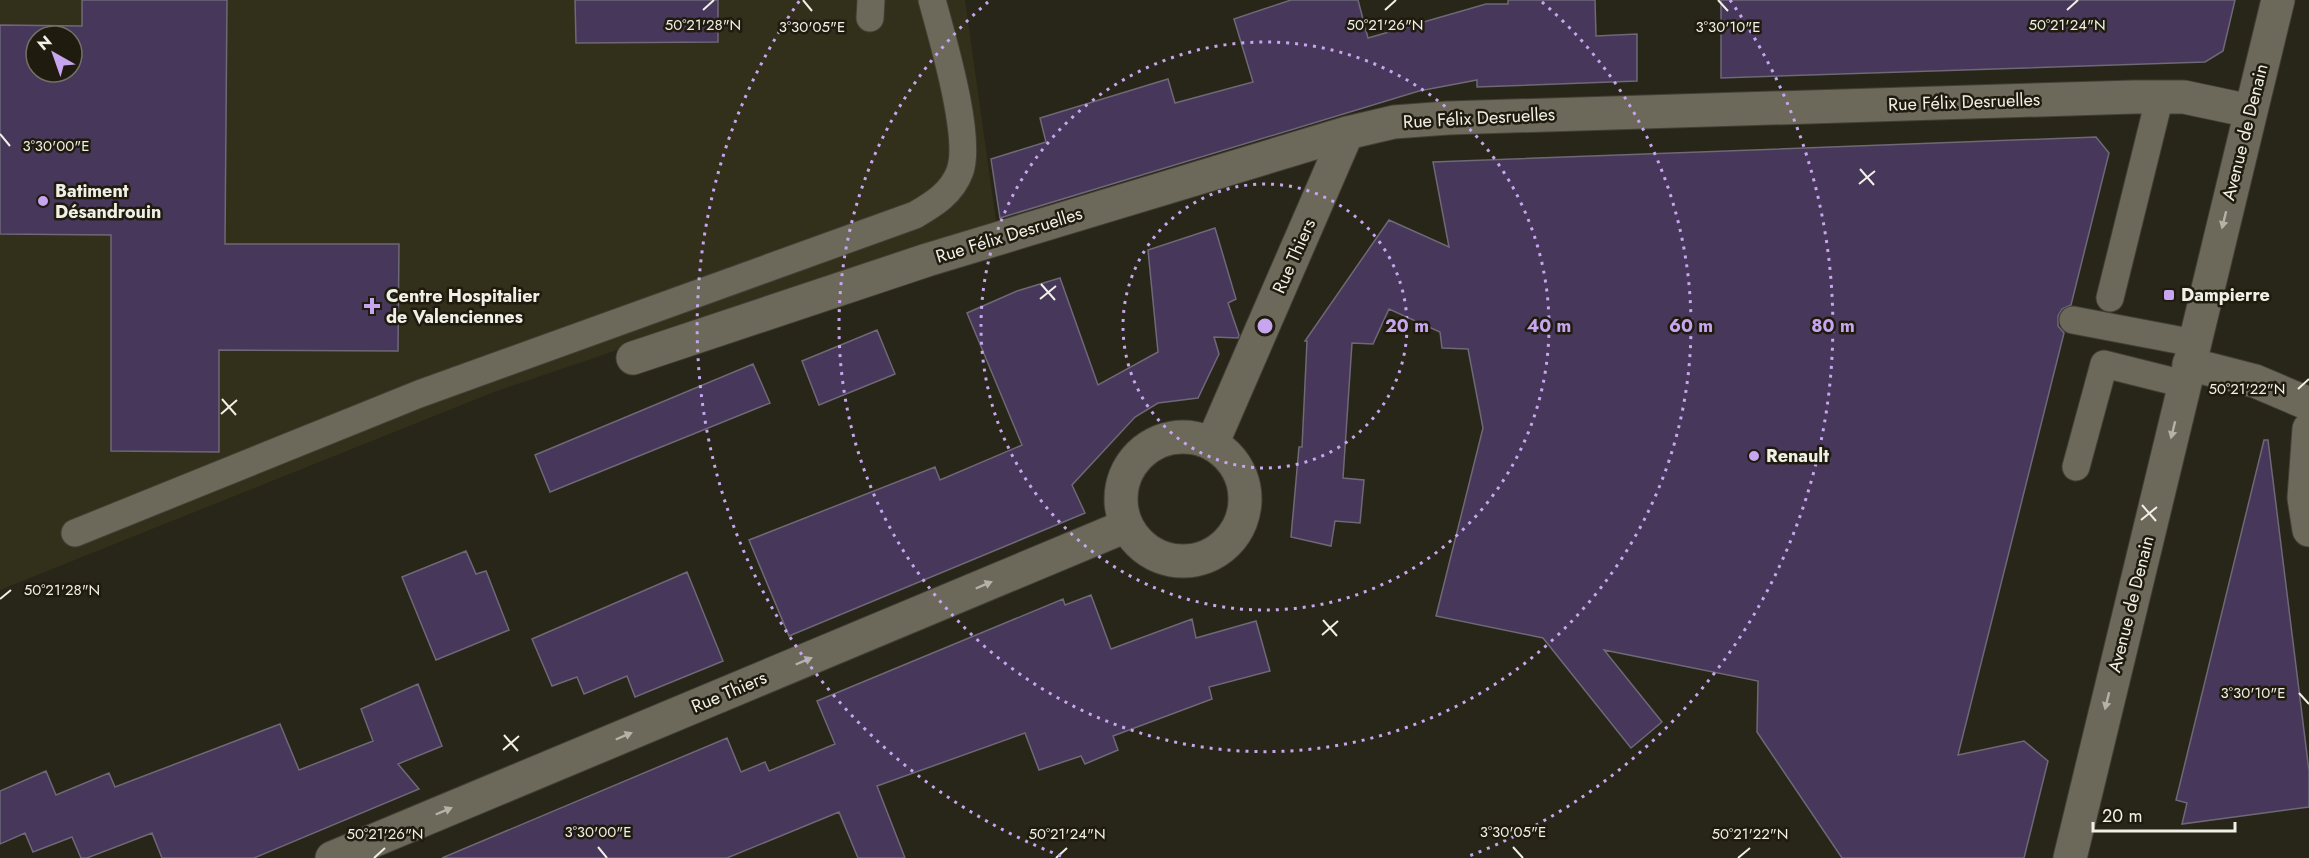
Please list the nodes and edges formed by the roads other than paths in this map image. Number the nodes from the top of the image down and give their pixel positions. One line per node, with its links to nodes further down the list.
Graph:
1 (932, 0): 16 (lane)
2 (2278, 0): 4 (street, Avenue de Denain)
3 (2160, 96): 4 (street, Rue Félix Desruelles); 5 (street, Rue Félix Desruelles); 6 (lane)
4 (2250, 111): 9 (street, Avenue de Denain, one-way to 9)
5 (1347, 133): 8 (street, Rue Félix Desruelles); 12 (street, Rue Thiers)
6 (2110, 298)
7 (2073, 320): 9 (lane)
8 (633, 357)
9 (2189, 364): 10 (street); 13 (lane); 18 (street, Avenue de Denain, one-way to 18)
10 (2309, 404)
11 (2309, 429): 15 (street)
12 (1212, 444): 14 (street); 14 (street)
13 (2076, 467)
14 (1126, 526): 17 (street, Rue Thiers, one-way to 14)
15 (2309, 530)
16 (75, 533)
17 (332, 858)
18 (2070, 858)

